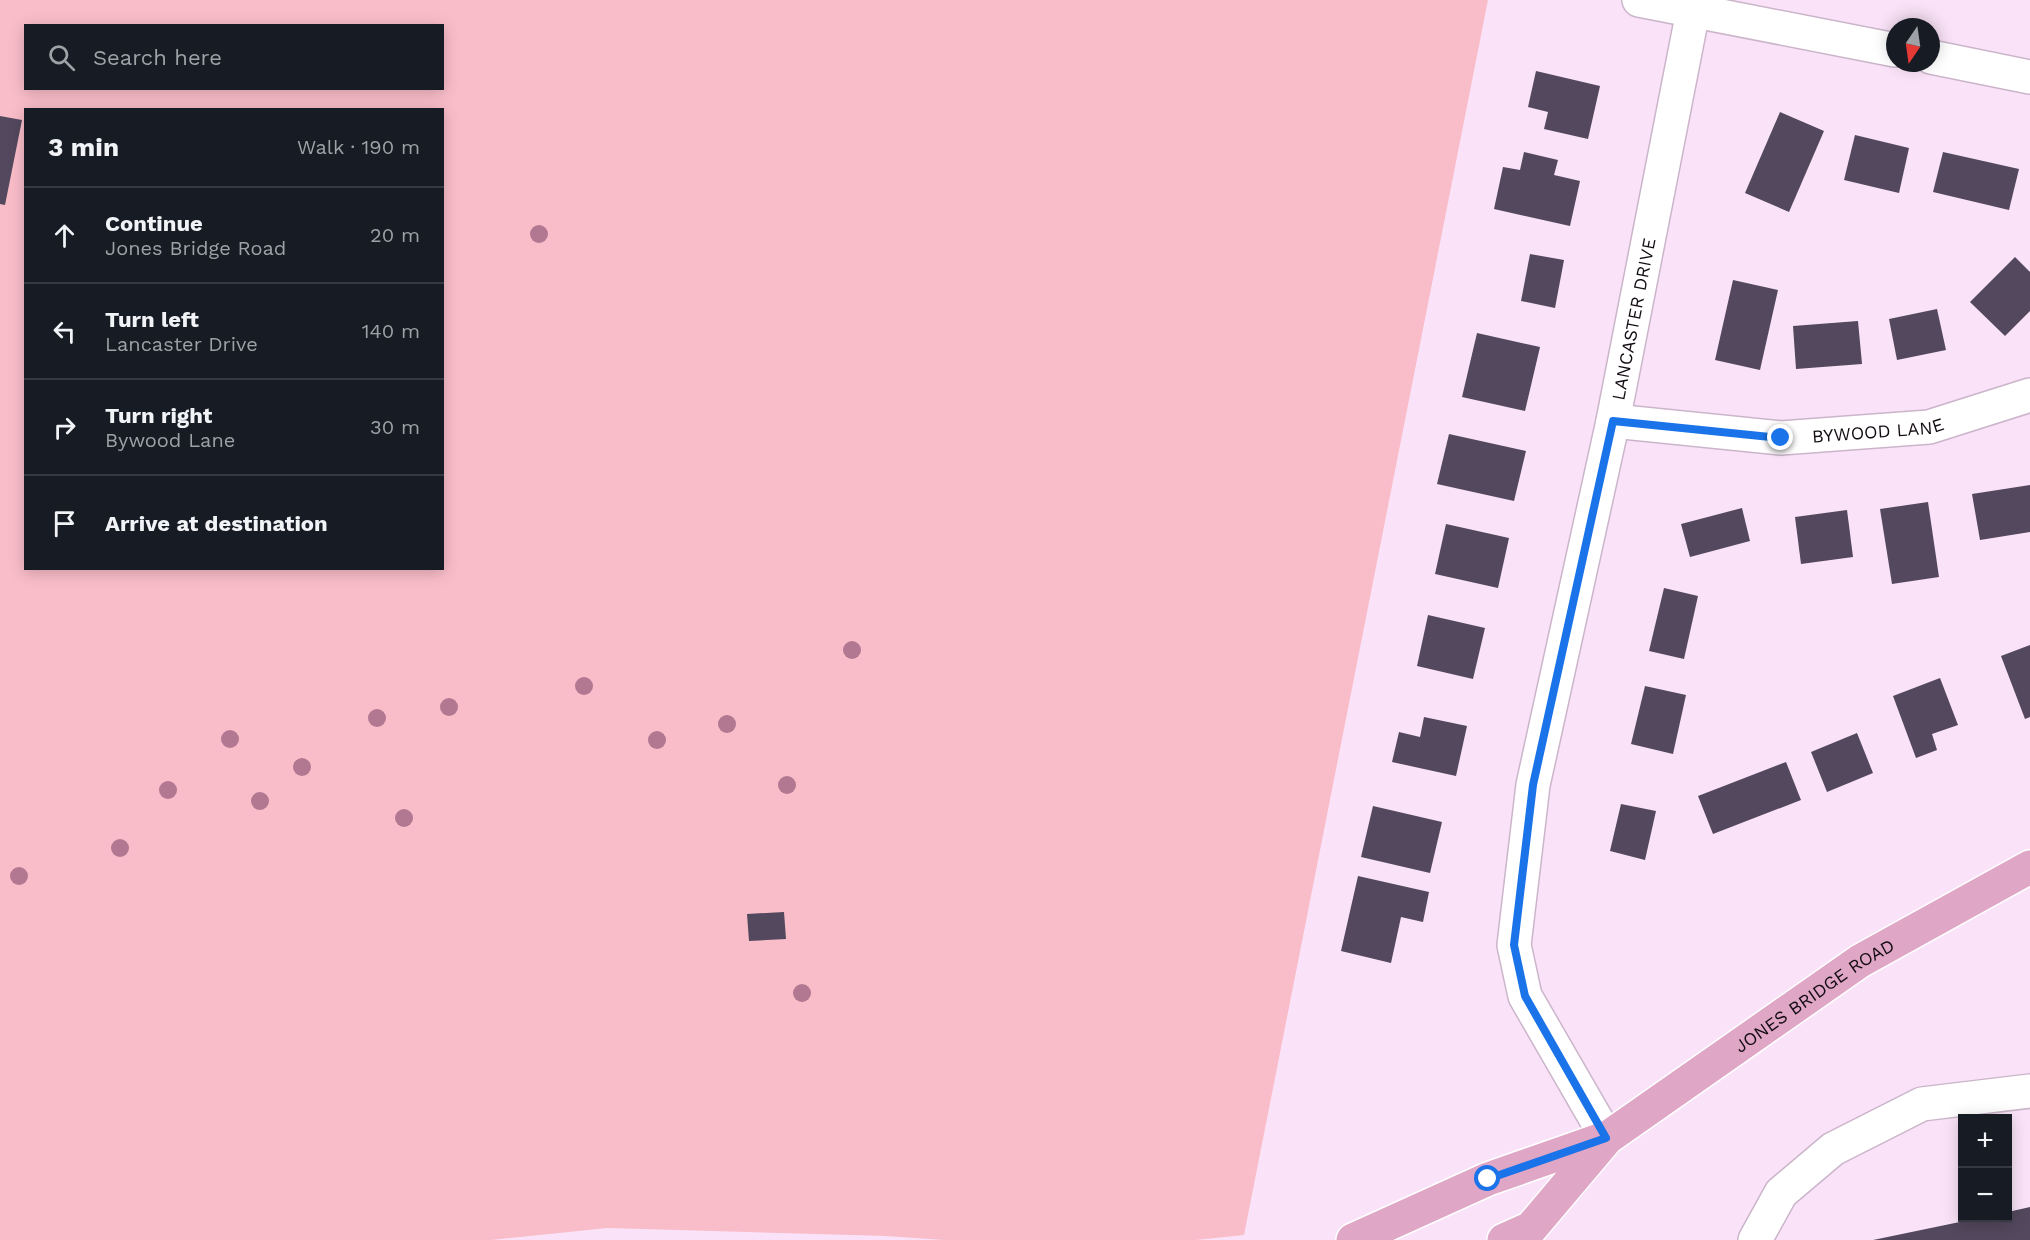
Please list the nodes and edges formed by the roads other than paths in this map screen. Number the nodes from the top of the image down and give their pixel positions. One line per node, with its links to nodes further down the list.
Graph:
1 (1640, 0): 2 (street)
2 (1693, 11): 3 (street); 7 (street, LANCASTER DRIVE)
3 (1886, 48)
4 (1940, 59): 5 (street)
5 (2030, 77)
6 (2030, 395): 7 (street, BYWOOD LANE)
7 (1613, 421): 10 (street, LANCASTER DRIVE)
8 (2030, 867): 10 (main road, JONES BRIDGE ROAD)
9 (2030, 1091): 13 (street)
10 (1606, 1138): 11 (main road, JONES BRIDGE ROAD); 12 (main road, JONES BRIDGE ROAD)
11 (1353, 1240)
12 (1504, 1240)
13 (1755, 1240)

